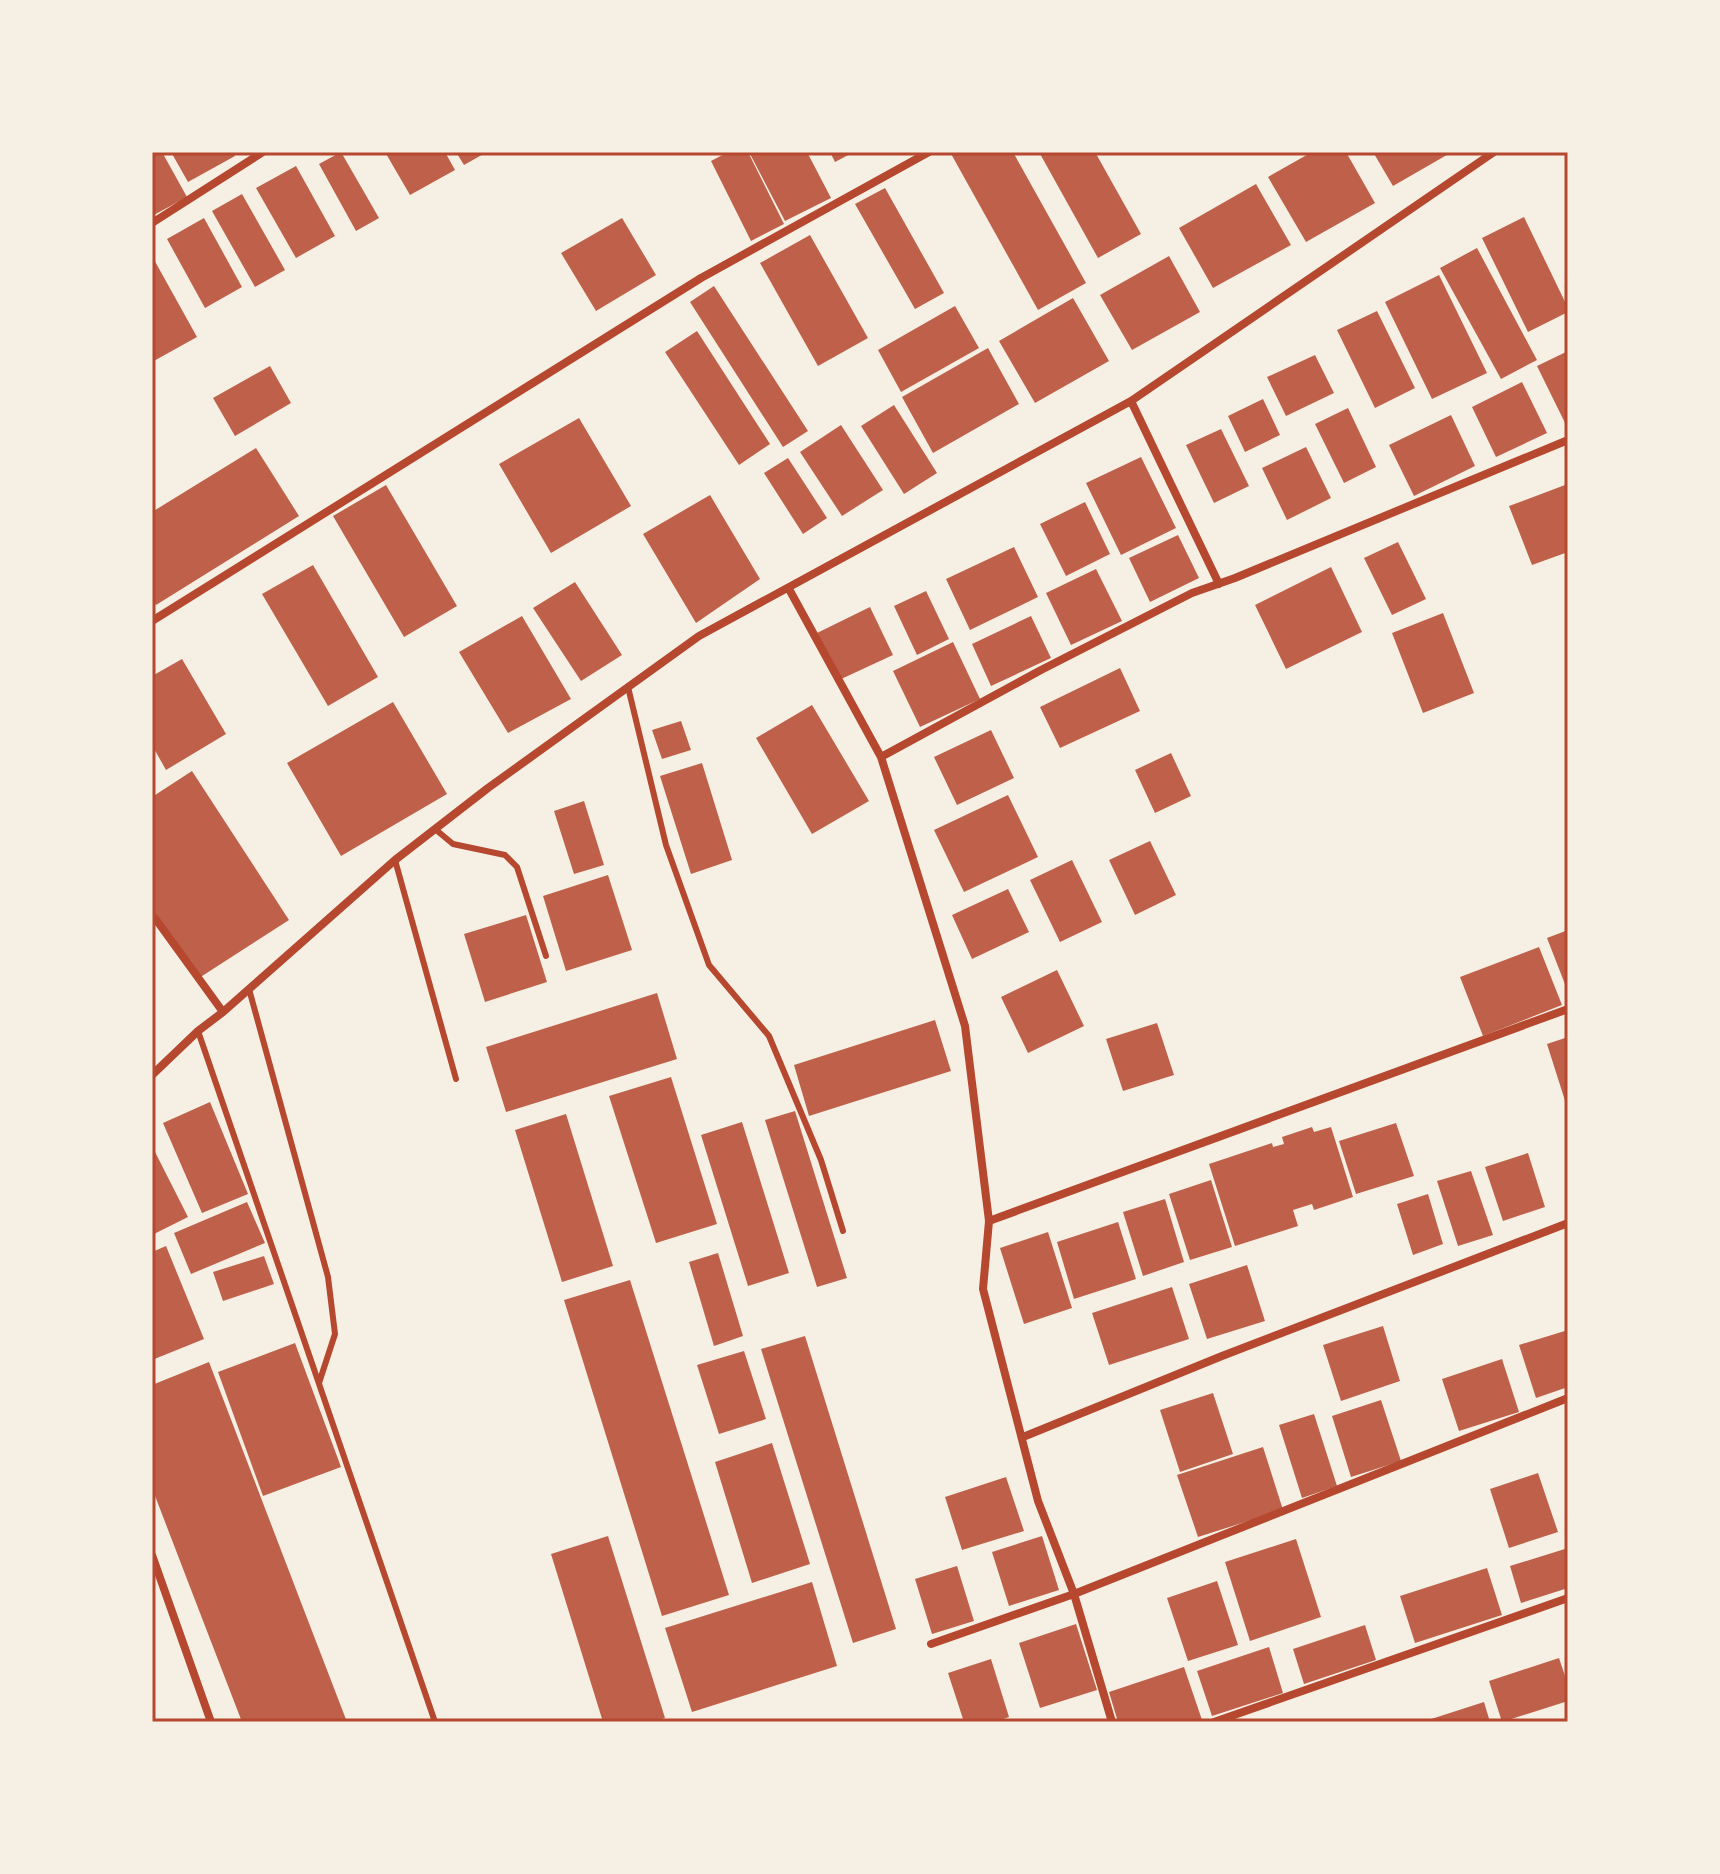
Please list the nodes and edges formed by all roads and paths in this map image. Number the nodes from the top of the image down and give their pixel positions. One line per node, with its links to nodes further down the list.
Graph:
1 (263, 152): 4 (street)
2 (929, 152): 9 (street)
3 (1494, 152): 5 (street)
4 (152, 223)
5 (1131, 401): 7 (street); 8 (street)
6 (1568, 440): 7 (street)
7 (1219, 584): 11 (street)
8 (789, 589): 10 (street); 11 (street)
9 (152, 621)
10 (628, 687): 12 (street); 24 (lane)
11 (881, 757): 22 (street)
12 (435, 829): 13 (street); 15 (lane)
13 (395, 860): 16 (street); 21 (lane)
14 (152, 914): 18 (street)
15 (546, 956)
16 (249, 989): 18 (street); 25 (lane)
17 (1568, 1009): 22 (street)
18 (223, 1012): 19 (street)
19 (198, 1031): 20 (street); 25 (lane)
20 (152, 1075)
21 (456, 1079)
22 (989, 1221): 27 (street)
23 (1568, 1223): 27 (street)
24 (843, 1231)
25 (319, 1383): 33 (lane)
26 (1568, 1398): 29 (street)
27 (1023, 1437): 29 (street)
28 (152, 1555): 32 (street)
29 (1074, 1594): 31 (street); 34 (street)
30 (1568, 1598): 35 (street)
31 (931, 1644)
32 (211, 1722)
33 (435, 1722)
34 (1112, 1722)
35 (1214, 1722)

